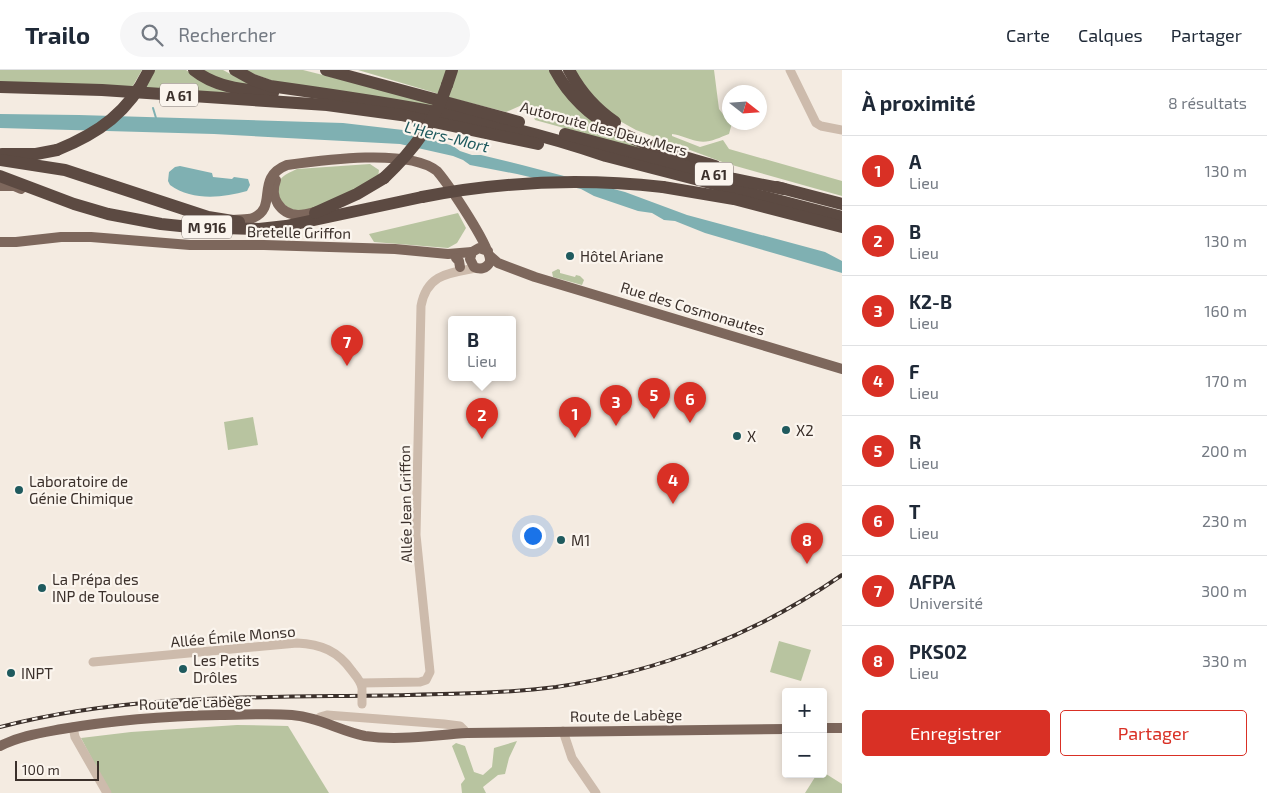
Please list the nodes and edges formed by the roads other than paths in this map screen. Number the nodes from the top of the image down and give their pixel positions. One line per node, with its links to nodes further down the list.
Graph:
1 (149, 70): 14 (highway, bridge)
2 (194, 70): 12 (highway)
3 (235, 70): 12 (highway)
4 (326, 70): 10 (highway, A 61)
5 (341, 70): 10 (highway)
6 (452, 70): 20 (highway, M 916, bridge)
7 (555, 70): 16 (highway)
8 (569, 70): 16 (highway)
9 (790, 70): 13 (street)
10 (361, 79): 22 (highway, Autoroute des Deux Mers / A 61)
11 (0, 87): 15 (highway, A 61)
12 (332, 94): 15 (highway)
13 (842, 129)
14 (0, 154)
15 (606, 156): 26 (highway, A 61)
16 (692, 158): 22 (highway)
17 (0, 160): 27 (highway, M 916)
18 (304, 162): 25 (main road); 27 (main road); 30 (main road)
19 (0, 176): 23 (highway, M 916)
20 (384, 178): 25 (highway, M 916); 28 (highway, M 916)
21 (0, 186): 23 (main road)
22 (784, 189): 24 (highway, A 61)
23 (42, 191): 28 (highway, M 916)
24 (842, 204)
25 (326, 210): 27 (highway, M 916)
26 (842, 217)
27 (230, 220)
28 (305, 222): 29 (highway, bridge)
29 (842, 227)
30 (475, 228): 32 (main road); 33 (main road)
31 (0, 242): 33 (main road, Bretelle Griffon)
32 (489, 254): 33 (main road); 33 (main road); 34 (main road, Rue des Cosmonautes)
33 (467, 261): 34 (main road, Rue des Cosmonautes); 37 (street, Allée Jean Griffon)
34 (536, 277): 35 (main road, Rue des Cosmonautes)
35 (842, 368)
36 (93, 662): 37 (street, Allée Émile Monso)
37 (361, 687): 38 (street, bridge)
38 (361, 716): 39 (street, Route de Labège); 40 (street, Route de Labège)
39 (318, 720): 41 (main road, Route de Labège); 47 (main road, Route de Labège)
40 (424, 722): 46 (street, Route de Labège); 47 (street)
41 (73, 727): 48 (main road, Route de Labège); 49 (street)
42 (827, 728): 43 (main road)
43 (842, 728)
44 (782, 729): 45 (main road, Route de Labège)
45 (563, 731): 46 (main road, Route de Labège); 50 (street)
46 (467, 733): 47 (main road, Route de Labège)
47 (432, 737)
48 (0, 746)
49 (107, 793)
50 (596, 793)

